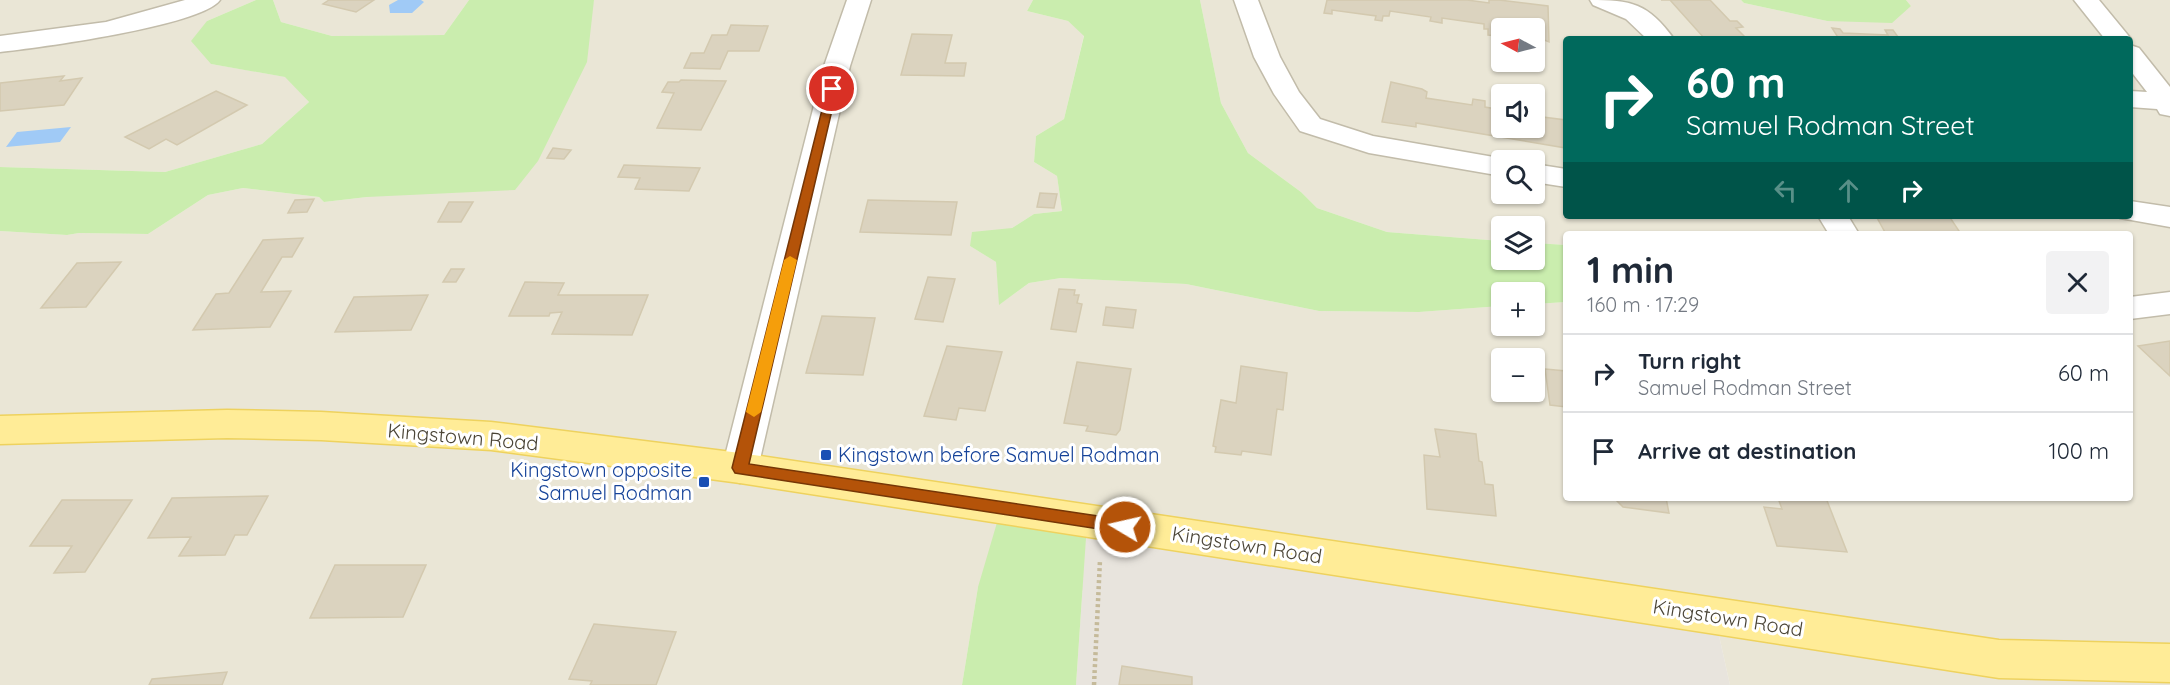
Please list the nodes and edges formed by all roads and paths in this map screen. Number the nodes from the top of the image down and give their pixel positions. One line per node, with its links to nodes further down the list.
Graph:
1 (208, 0): 8 (street)
2 (859, 0): 20 (street)
3 (1246, 0): 12 (street)
4 (1602, 0): 6 (street)
5 (2086, 0): 7 (street)
6 (1658, 36)
7 (2116, 36)
8 (0, 44)
9 (2133, 57): 11 (street)
10 (2133, 99): 11 (street)
11 (2168, 105)
12 (1491, 165)
13 (1545, 175): 14 (street)
14 (1563, 178)
15 (2133, 211): 16 (street)
16 (2170, 217)
17 (2170, 303): 18 (street)
18 (2133, 308)
19 (0, 430): 20 (main road, Kingstown Road)
20 (740, 468): 21 (main road, Kingstown Road)
21 (1102, 523): 22 (main road, Kingstown Road); 23 (path)
22 (2170, 663)
23 (1094, 685)

